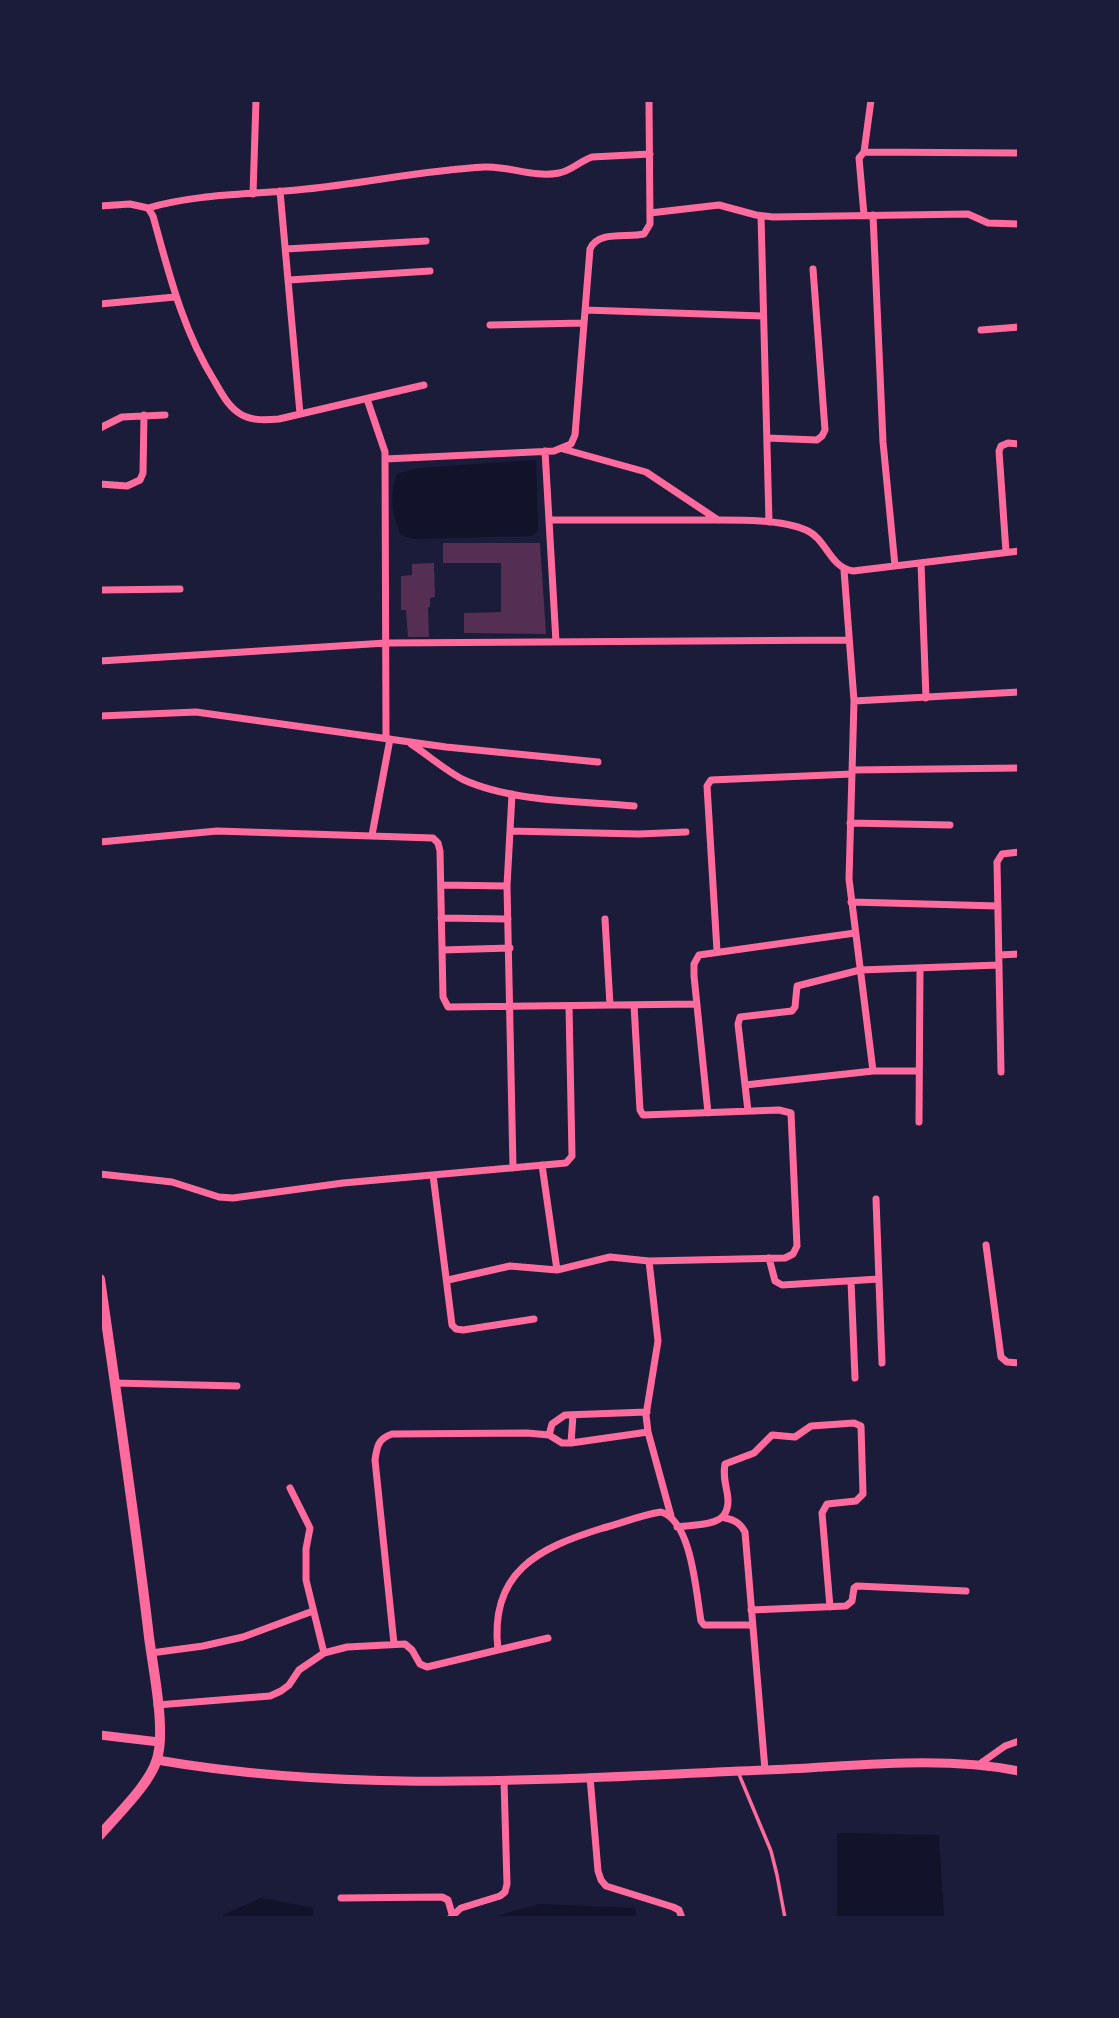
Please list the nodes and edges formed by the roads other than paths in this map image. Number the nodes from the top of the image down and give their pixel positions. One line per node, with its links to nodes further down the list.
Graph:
1 (256, 100): 8 (street)
2 (649, 100): 6 (street)
3 (871, 100): 4 (street)
4 (864, 152): 5 (street); 12 (street)
5 (1019, 153)
6 (650, 154): 7 (street); 11 (street)
7 (280, 191): 8 (street); 16 (street)
8 (253, 194): 10 (street)
9 (100, 206): 10 (street)
10 (148, 208): 20 (street)
11 (650, 213): 13 (street); 22 (street)
12 (869, 215): 13 (street); 14 (street); 46 (street)
13 (761, 216): 23 (street)
14 (1019, 224)
15 (426, 241): 16 (street)
16 (286, 249): 19 (street)
17 (813, 269): 34 (street)
18 (430, 271): 19 (street)
19 (289, 280): 30 (street)
20 (175, 297): 21 (street); 30 (street)
21 (100, 304)
22 (585, 310): 23 (street); 24 (street)
23 (763, 316): 34 (street)
24 (584, 323): 25 (street); 36 (street)
25 (490, 325)
26 (1019, 327): 27 (street)
27 (981, 330)
28 (424, 385): 29 (street)
29 (367, 399): 30 (street); 38 (street)
30 (300, 414)
31 (144, 415): 32 (street); 33 (street); 39 (street)
32 (164, 415)
33 (100, 428)
34 (767, 438): 42 (street)
35 (1019, 444): 44 (street)
36 (563, 449): 37 (street); 41 (street)
37 (545, 451): 38 (street); 40 (street)
38 (385, 459): 52 (street)
39 (100, 484)
40 (549, 520): 41 (street); 51 (street)
41 (719, 520): 42 (street)
42 (769, 522): 47 (street)
43 (1019, 551): 44 (street)
44 (1006, 552): 45 (street)
45 (921, 563): 46 (street); 55 (street)
46 (895, 566): 47 (street)
47 (844, 570): 50 (street)
48 (180, 589): 49 (street)
49 (100, 590)
50 (849, 640): 51 (street); 56 (street)
51 (556, 642): 52 (street)
52 (386, 643): 53 (street); 58 (street)
53 (100, 661)
54 (1019, 692): 55 (street)
55 (926, 698): 56 (street)
56 (854, 701): 62 (street)
57 (100, 716): 58 (street)
58 (388, 739): 59 (street); 69 (street)
59 (408, 742): 60 (street); 63 (street)
60 (598, 762)
61 (1019, 768): 62 (street)
62 (852, 772): 65 (street); 82 (street)
63 (512, 794): 64 (street); 67 (street)
64 (634, 806)
65 (850, 823): 66 (street); 74 (street)
66 (950, 825)
67 (510, 831): 68 (street); 73 (street)
68 (686, 832)
69 (372, 835): 70 (street); 72 (street)
70 (100, 842)
71 (1019, 852): 75 (street)
72 (440, 885): 73 (street); 76 (street)
73 (507, 886): 77 (street)
74 (851, 902): 75 (street); 79 (street)
75 (998, 906): 84 (street)
76 (442, 918): 77 (street); 81 (street)
77 (508, 919): 80 (street)
78 (605, 919): 89 (street)
79 (855, 933): 82 (street); 87 (street)
80 (510, 948): 81 (street); 92 (street)
81 (442, 950): 92 (street)
82 (717, 951): 88 (street)
83 (1019, 954): 84 (street)
84 (999, 955): 85 (street)
85 (999, 965): 86 (street); 95 (street)
86 (920, 968): 87 (street); 94 (street)
87 (860, 970): 93 (street); 96 (street)
88 (697, 1004): 90 (street); 98 (street)
89 (610, 1005): 90 (street); 91 (street)
90 (634, 1005): 98 (street)
91 (569, 1006): 92 (street); 100 (street)
92 (511, 1008): 101 (street)
93 (873, 1071): 94 (street); 96 (street)
94 (919, 1071): 99 (street)
95 (1001, 1072)
96 (745, 1085): 97 (street)
97 (748, 1111): 98 (street); 106 (street)
98 (708, 1113)
99 (919, 1122)
100 (542, 1165): 101 (street); 108 (street)
101 (513, 1168): 103 (street)
102 (100, 1174): 103 (street)
103 (433, 1175): 111 (street)
104 (876, 1199): 110 (street)
105 (986, 1245): 115 (street)
106 (769, 1258): 107 (street); 112 (street)
107 (649, 1261): 108 (street); 119 (street)
108 (557, 1270): 111 (street)
109 (100, 1279): 117 (main road)
110 (879, 1279): 112 (street); 114 (street)
111 (448, 1280): 113 (street)
112 (851, 1281): 116 (street)
113 (534, 1320)
114 (882, 1363)
115 (1019, 1363)
116 (855, 1378)
117 (115, 1383): 118 (street); 136 (main road)
118 (237, 1386)
119 (646, 1412): 120 (street); 121 (street)
120 (573, 1415): 122 (street); 123 (street)
121 (648, 1432): 123 (street); 125 (street)
122 (549, 1435): 123 (street); 134 (street)
123 (571, 1443)
124 (290, 1488): 131 (street)
125 (671, 1517): 127 (street); 135 (street)
126 (724, 1518): 127 (street); 129 (street); 130 (street)
127 (677, 1527): 132 (street)
128 (966, 1591): 129 (street)
129 (830, 1607): 130 (street)
130 (751, 1610): 132 (street)
131 (313, 1611): 136 (street); 137 (street)
132 (752, 1625): 145 (street)
133 (548, 1638): 135 (street)
134 (394, 1644): 135 (street); 137 (street)
135 (498, 1650)
136 (151, 1653): 138 (main road)
137 (324, 1653): 138 (street)
138 (157, 1705): 141 (main road)
139 (100, 1735): 141 (street)
140 (1019, 1741): 143 (street)
141 (159, 1742): 142 (main road)
142 (157, 1760): 148 (street); 149 (main road)
143 (981, 1763): 145 (street); 146 (street)
144 (737, 1770): 145 (street); 147 (street); 153 (lane)
145 (765, 1770)
146 (1019, 1771)
147 (590, 1777): 148 (street); 152 (street)
148 (504, 1781): 151 (street)
149 (100, 1835)
150 (341, 1898): 151 (street)
151 (451, 1916)
152 (682, 1918)
153 (785, 1918)

